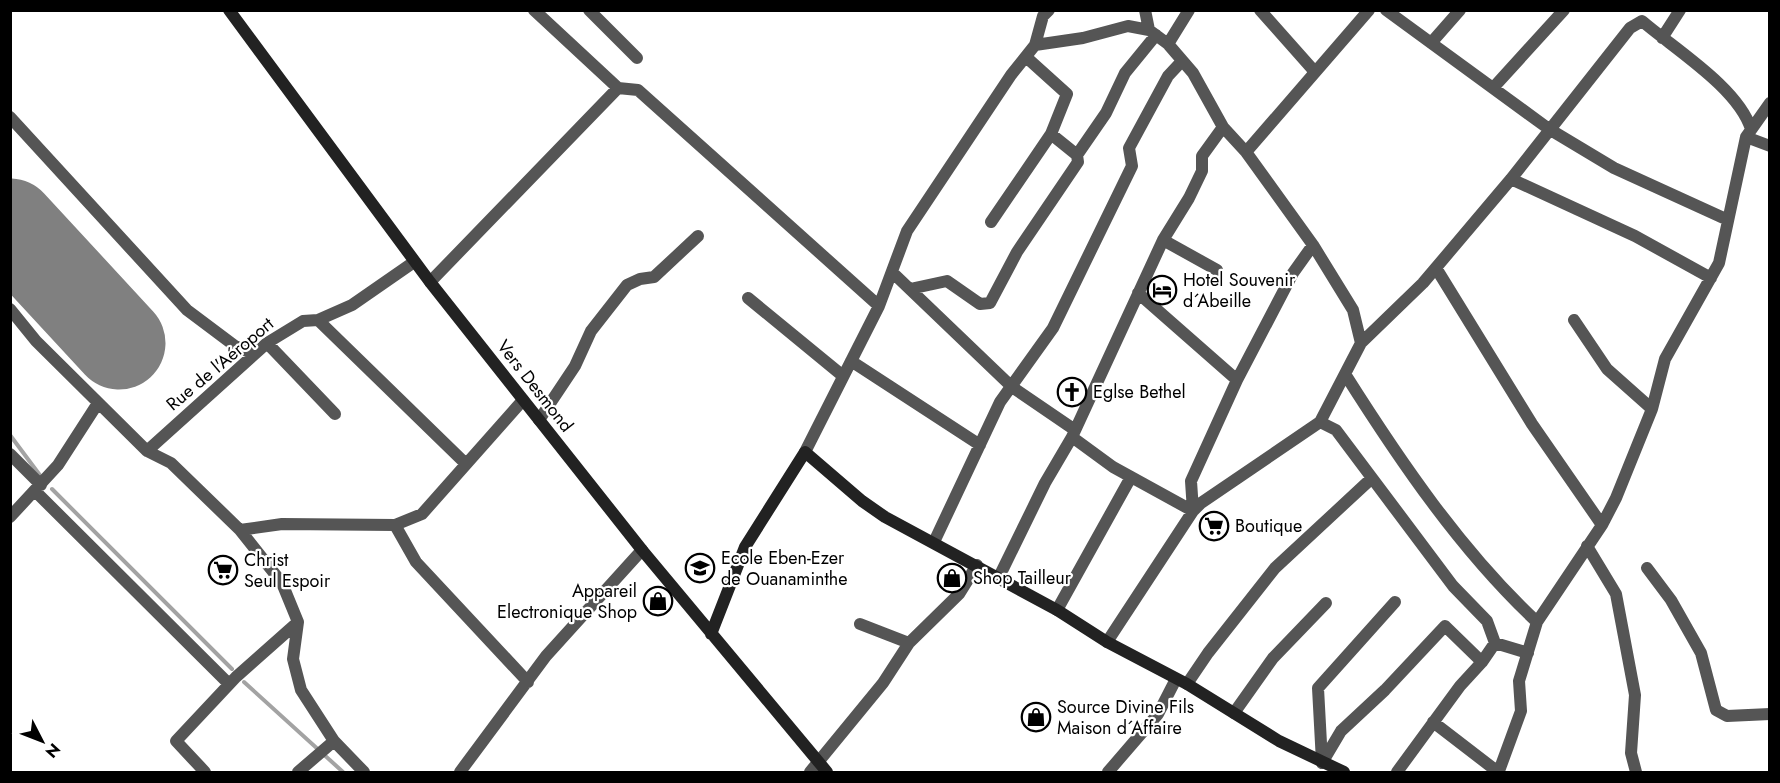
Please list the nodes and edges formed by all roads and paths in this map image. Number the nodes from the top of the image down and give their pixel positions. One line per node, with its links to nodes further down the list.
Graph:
1 (229, 10): 39 (main road, Vers Desmond)
2 (534, 10): 22 (street)
3 (589, 10): 19 (street)
4 (1144, 10): 13 (street)
5 (1189, 10): 16 (street)
6 (1260, 10): 21 (street)
7 (1369, 10): 21 (street)
8 (1386, 10): 15 (street)
9 (1460, 10): 15 (street)
10 (1564, 10): 23 (street)
11 (1680, 10): 14 (street)
12 (1046, 12): 17 (street)
13 (1152, 32): 16 (street); 17 (street); 32 (street)
14 (1662, 38): 27 (street); 28 (street)
15 (1431, 43): 23 (street)
16 (1168, 44): 20 (street)
17 (1035, 45): 18 (street)
18 (1026, 57): 29 (street); 42 (street)
19 (637, 58)
20 (1182, 61): 26 (street); 59 (street)
21 (1315, 72): 31 (street)
22 (618, 88): 44 (street); 48 (street)
23 (1493, 88): 27 (street)
24 (1770, 103): 28 (street)
25 (10, 117): 54 (street)
26 (1223, 127): 31 (street); 37 (street)
27 (1549, 129): 33 (street); 34 (street)
28 (1749, 133): 30 (street); 34 (street)
29 (1051, 134): 32 (street); 35 (street)
30 (1770, 146)
31 (1246, 152): 38 (street)
32 (1077, 154): 45 (street)
33 (1511, 179): 40 (street); 43 (street)
34 (1728, 220): 43 (street)
35 (991, 222)
36 (698, 236): 64 (street)
37 (1163, 240): 41 (street); 46 (street)
38 (1313, 246): 53 (street); 58 (street)
39 (414, 262): 44 (main road, Vers Desmond); 50 (street, Rue de l'Aéroport)
40 (1436, 267): 53 (street); 78 (street)
41 (1217, 270)
42 (892, 273): 45 (street); 48 (street)
43 (1711, 278): 62 (street)
44 (430, 282): 60 (main road, Vers Desmond)
45 (910, 290): 59 (street)
46 (1138, 293): 58 (street); 66 (street)
47 (748, 298): 57 (street)
48 (879, 306): 55 (street)
49 (10, 309): 61 (street)
50 (318, 320): 52 (street, Rue de l'Aéroport); 71 (street)
51 (1575, 320): 62 (street)
52 (267, 343): 54 (street, Rue de l'Aéroport); 63 (street)
53 (1361, 343): 56 (street)
54 (254, 354): 68 (street, Rue de l'Aéroport)
55 (851, 361): 57 (street); 67 (street)
56 (1345, 374): 65 (street); 90 (street)
57 (843, 376): 69 (street)
58 (1237, 380): 75 (street)
59 (1012, 387): 66 (street); 67 (street)
60 (523, 400): 64 (main road, Vers Desmond); 71 (street)
61 (99, 404): 68 (street); 74 (street)
62 (1652, 409): 78 (street)
63 (335, 414)
64 (539, 420): 82 (main road, Vers Desmond)
65 (1320, 422): 73 (street); 75 (street)
66 (1074, 433): 72 (street); 85 (street)
67 (980, 445): 80 (street)
68 (147, 451): 79 (street)
69 (805, 452): 80 (main road); 92 (main road)
70 (10, 454): 74 (street)
71 (466, 464): 77 (street)
72 (1131, 477): 75 (street); 88 (street)
73 (1372, 478): 95 (street); 98 (street)
74 (38, 488): 76 (street); 100 (street)
75 (1193, 511): 93 (street)
76 (10, 517)
77 (395, 525): 79 (street); 99 (street)
78 (1602, 525): 81 (street)
79 (240, 530): 89 (street)
80 (934, 542): 83 (main road)
81 (1587, 546): 90 (street); 117 (street)
82 (642, 550): 92 (main road, Vers Desmond); 99 (street)
83 (978, 565): 85 (main road); 94 (street)
84 (1647, 568): 102 (street)
85 (999, 578): 88 (main road)
86 (1326, 603): 101 (street)
87 (1395, 603): 106 (street)
88 (1057, 610): 93 (main road)
89 (298, 622): 100 (street); 104 (street)
90 (1537, 622): 96 (street)
91 (860, 624): 94 (street)
92 (711, 634): 105 (main road, Vers Desmond)
93 (1107, 642): 98 (main road)
94 (909, 643): 105 (street)
95 (1495, 644): 96 (street); 97 (street)
96 (1528, 653): 116 (street)
97 (1482, 662): 103 (street); 106 (street)
98 (1181, 681): 101 (main road); 113 (street)
99 (528, 682): 110 (street)
100 (229, 684): 107 (street)
101 (1234, 714): 106 (main road)
102 (1770, 714)
103 (1433, 722): 115 (street); 116 (street)
104 (331, 743): 108 (street); 109 (street)
105 (819, 761): 111 (street); 112 (main road, Vers Desmond)
106 (1322, 763): 114 (main road)
107 (205, 772)
108 (298, 772)
109 (364, 772)
110 (460, 772)
111 (810, 772)
112 (827, 772)
113 (1108, 772)
114 (1344, 772)
115 (1397, 772)
116 (1499, 772)
117 (1636, 772)

